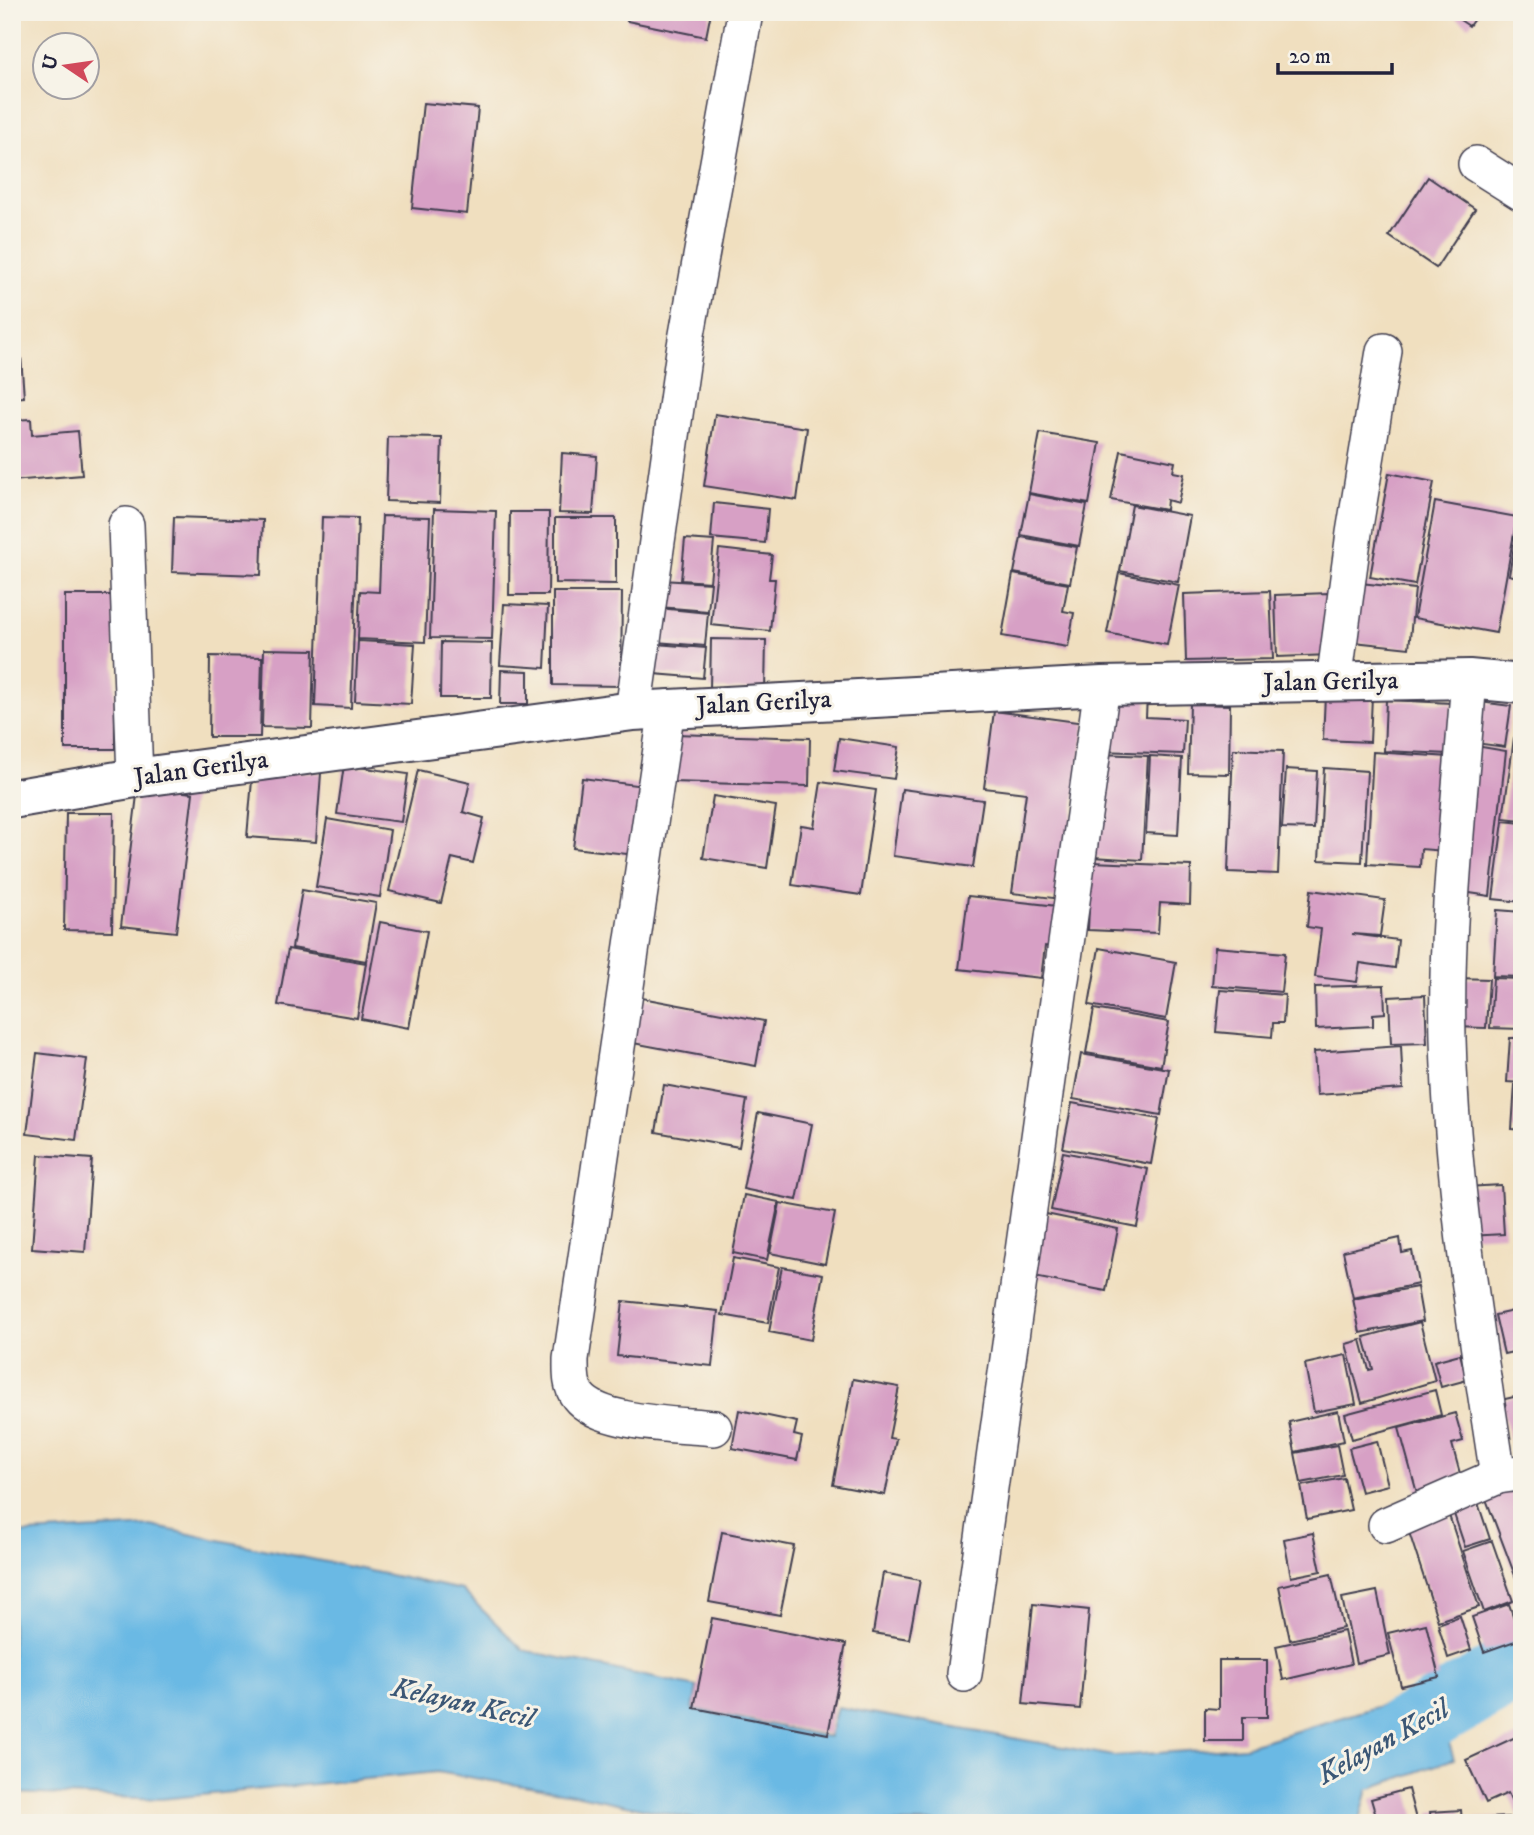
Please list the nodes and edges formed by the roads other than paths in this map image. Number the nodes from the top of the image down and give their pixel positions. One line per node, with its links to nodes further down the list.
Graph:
1 (745, 13): 10 (street)
2 (1476, 164): 3 (street)
3 (1522, 193)
4 (1384, 351): 7 (street)
5 (126, 525): 11 (street)
6 (1469, 679): 7 (street, Jalan Gerilya); 8 (street, Jalan Gerilya); 14 (street)
7 (1334, 682): 9 (street, Jalan Gerilya)
8 (1522, 684)
9 (1102, 686): 10 (street, Jalan Gerilya); 16 (street)
10 (650, 710): 11 (street, Jalan Gerilya); 13 (street)
11 (135, 778): 12 (street, Jalan Gerilya)
12 (12, 799)
13 (714, 1428)
14 (1510, 1475): 15 (street)
15 (1386, 1525)
16 (964, 1674)

